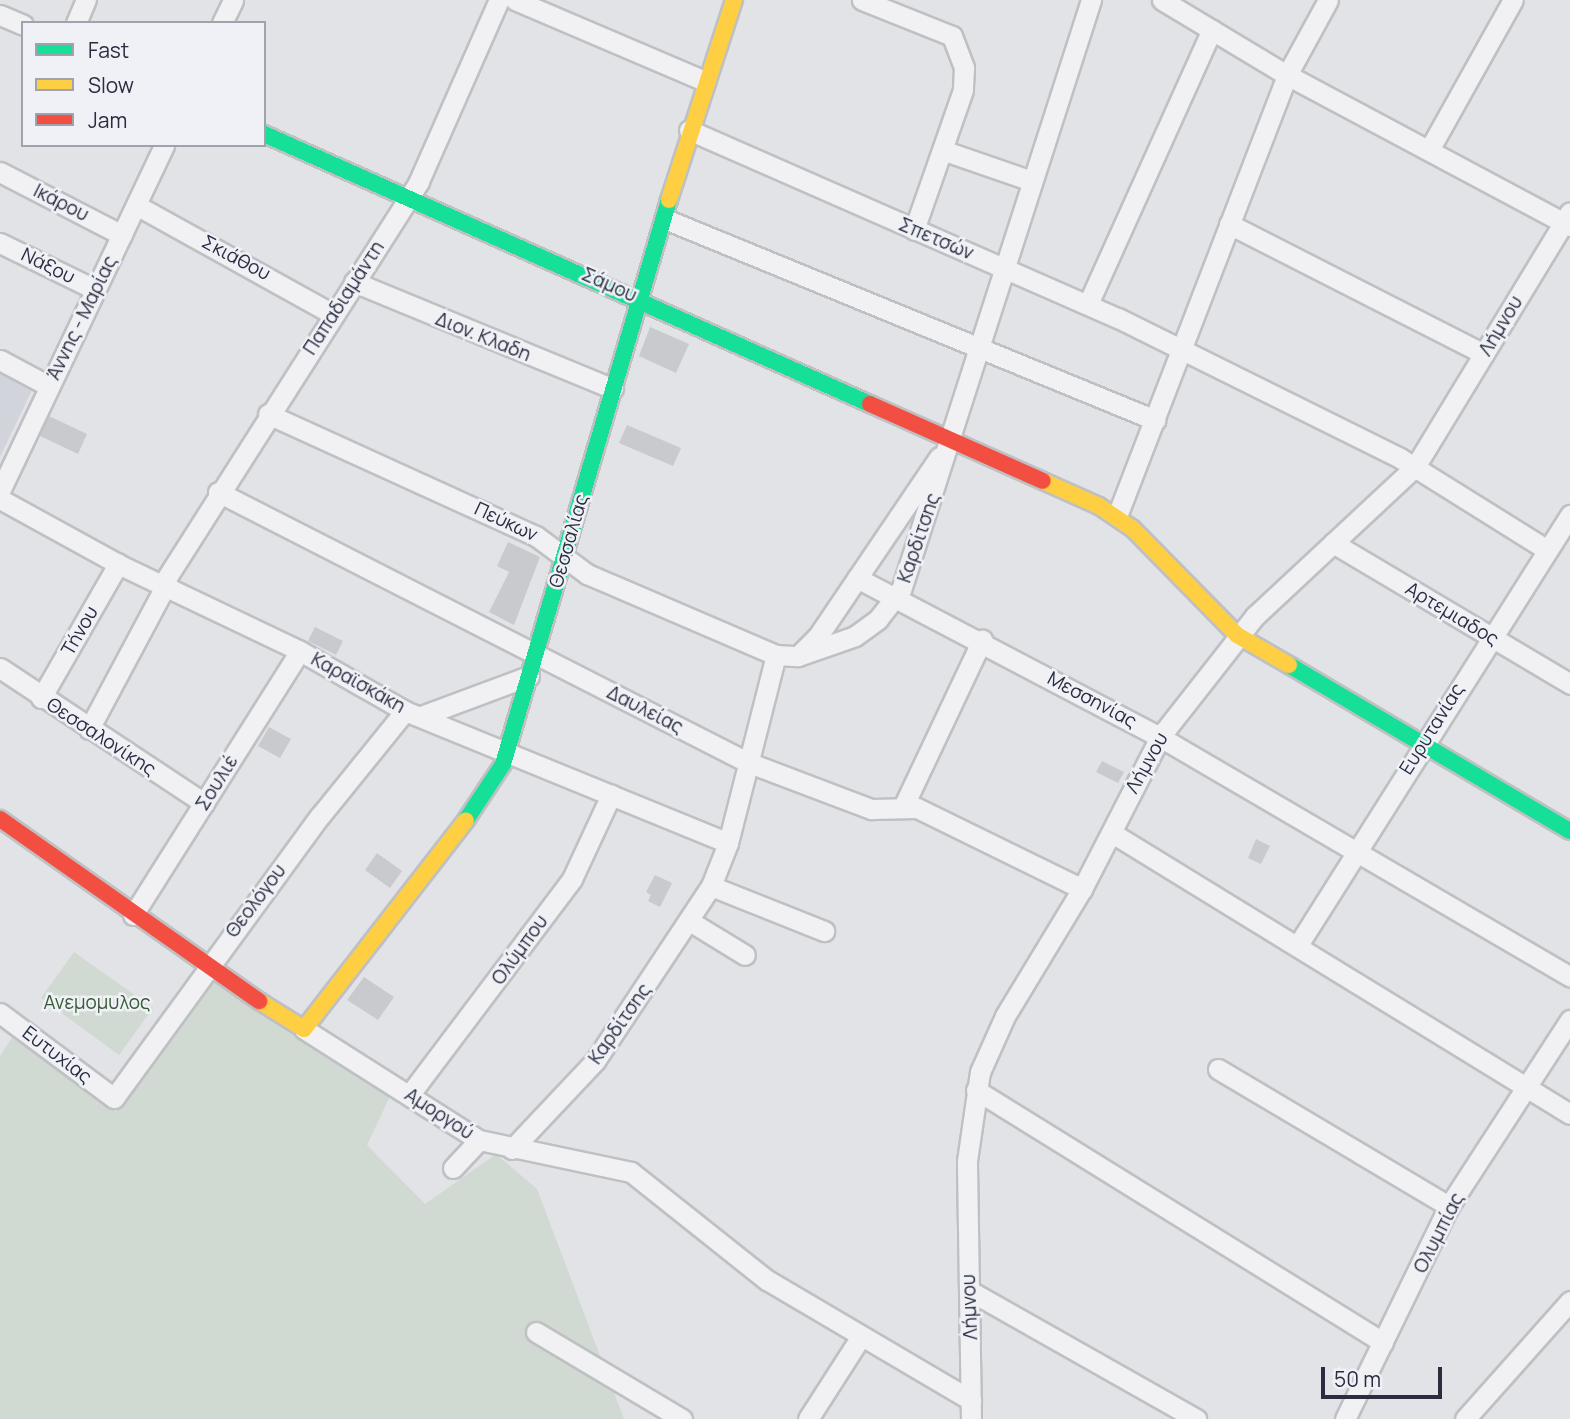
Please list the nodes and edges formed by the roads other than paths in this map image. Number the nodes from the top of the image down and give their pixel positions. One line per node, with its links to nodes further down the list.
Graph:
1 (86, 0): 12 (street)
2 (233, 0): 13 (street)
3 (499, 0): 25 (street, Παπαδιαμάντη)
4 (515, 0): 17 (street)
5 (734, 0): 17 (street, Θεσσαλίας)
6 (862, 0): 21 (street)
7 (1091, 0): 24 (street, Καρδίτσης)
8 (1162, 0): 15 (street)
9 (1328, 0): 16 (street)
10 (1513, 0): 22 (street)
11 (0, 15): 14 (street)
12 (77, 21)
13 (223, 21)
14 (21, 24)
15 (1213, 30): 16 (street); 37 (street)
16 (1287, 75): 22 (street); 29 (street)
17 (705, 81): 18 (street, Θεσσαλίας)
18 (690, 130): 27 (street, Θεσσαλίας); 30 (street, Σπετσών)
19 (266, 135): 25 (street, Σάμου)
20 (163, 147): 26 (street, Άννης - Μαρίας)
21 (942, 150): 24 (street); 30 (street)
22 (1429, 150): 28 (street)
23 (0, 172): 31 (street, Ικάρου)
24 (1032, 181): 33 (street, Καρδίτσης)
25 (410, 196): 34 (street, Παπαδιαμάντη); 36 (street, Σάμου)
26 (136, 205): 31 (street, Άννης - Μαρίας); 38 (street, Σκιάθου)
27 (664, 219): 36 (street, Θεσσαλίας); 39 (street)
28 (1568, 220): 41 (street, Λήμνου)
29 (1229, 224): 40 (street); 41 (street)
30 (914, 230): 33 (street, Σπετσών)
31 (122, 235): 35 (street, Άννης - Μαρίας)
32 (0, 243): 35 (street, Νάξου)
33 (1008, 269): 37 (street, Σπετσών); 39 (street, Καρδίτσης)
34 (354, 282): 38 (street, Παπαδιαμάντη); 44 (street, Διον. Κλαδη)
35 (96, 290): 43 (street, Άννης - Μαρίας)
36 (642, 300): 44 (street, Θεσσαλίας); 47 (street, Σάμου)
37 (1088, 304): 40 (street, Σπετσών)
38 (333, 314): 45 (street, Παπαδιαμάντη)
39 (982, 349): 46 (street); 47 (street, Καρδίτσης)
40 (1182, 350): 46 (street); 48 (street, Σπετσών)
41 (1484, 354): 48 (street, Λήμνου)
42 (0, 360): 43 (street)
43 (50, 386): 49 (street, Άννης - Μαρίας)
44 (613, 389): 56 (street, Θεσσαλίας)
45 (268, 414): 50 (street, Παπαδιαμάντη); 56 (street, Πεύκων)
46 (1155, 421): 53 (street)
47 (951, 441): 53 (street, Σάμου); 58 (street); 60 (street, Καρδίτσης)
48 (1415, 467): 54 (street, Λήμνου); 55 (street, Σπετσών)
49 (0, 491)
50 (218, 492): 59 (street, Παπαδιαμάντη); 65 (street, Δαυλείας)
51 (0, 499): 57 (street, Καραϊσκάκη)
52 (1570, 515): 55 (street, Ευρυτανίας)
53 (1117, 516): 61 (street)
54 (1333, 543): 61 (street, Λήμνου); 62 (street, Αρτεμιαδος)
55 (1547, 550): 62 (street, Ευρυτανίας)
56 (565, 555): 65 (street, Θεσσαλίας); 66 (street, Πεύκων)
57 (118, 564): 59 (street, Καραϊσκάκη); 71 (street, Τήνου)
58 (857, 578): 60 (street, Μεσσηνίας); 67 (street)
59 (165, 582): 64 (street, Καραϊσκάκη); 73 (street, Παπαδιαμάντη)
60 (897, 598): 63 (street, Μεσσηνίας); 67 (street, Καρδίτσης)
61 (1237, 635): 74 (street, Λήμνου); 75 (street)
62 (1491, 637): 70 (street, Αρτεμιαδος); 75 (street, Ευρυτανίας)
63 (982, 640): 74 (street, Μεσσηνίας); 80 (street)
64 (300, 651): 72 (street, Καραϊσκάκη); 79 (street, Σουλιέ)
65 (535, 655): 69 (street, Θεσσαλίας); 77 (street, Δαυλείας)
66 (776, 655): 67 (street, Καρδίτσης); 77 (street, Καρδίτσης)
67 (798, 656)
68 (0, 668): 71 (street, Θεσσαλονίκης)
69 (529, 676): 72 (street); 76 (street, Θεσσαλίας)
70 (1570, 684)
71 (41, 698): 73 (street, Θεσσαλονίκης)
72 (414, 713): 76 (street, Καραϊσκάκη); 93 (street, Θεολόγου)
73 (89, 729): 79 (street, Θεσσαλονίκης)
74 (1160, 737): 83 (street, Λήμνου); 85 (street, Μεσσηνίας)
75 (1423, 743): 82 (street); 85 (street, Ευρυτανίας)
76 (506, 749): 78 (street, Καραϊσκάκη); 97 (street, Θεσσαλίας)
77 (747, 762): 80 (street, Δαυλείας); 84 (street, Καρδίτσης)
78 (611, 795): 84 (street, Καραϊσκάκη); 101 (street, Ολύμπου)
79 (204, 803): 88 (street, Σουλιέ)
80 (904, 805): 87 (street)
81 (0, 819): 88 (street, Αμοργού)
82 (1570, 831)
83 (1112, 833): 87 (street, Λήμνου); 91 (street)
84 (728, 843): 86 (street, Καρδίτσης)
85 (1358, 848): 91 (street, Ευρυτανίας); 94 (street, Μεσσηνίας)
86 (711, 886): 89 (street, Καρδίτσης); 90 (street)
87 (1082, 889): 100 (street, Λήμνου)
88 (133, 915): 93 (street, Αμοργού)
89 (691, 922): 92 (street); 105 (street, Καρδίτσης)
90 (824, 931)
91 (1298, 946): 99 (street)
92 (745, 955)
93 (206, 968): 97 (street, Αμοργού); 102 (street, Θεολόγου)
94 (1570, 977)
95 (0, 1013): 102 (street, Ευτυχίας)
96 (1570, 1020): 99 (street, Ολυμπίας)
97 (304, 1030): 101 (street, Αμοργού)
98 (1218, 1069): 107 (street)
99 (1527, 1086): 103 (street); 107 (street, Ολυμπίας)
100 (976, 1090): 108 (street, Λήμνου); 112 (street)
101 (410, 1094): 104 (street, Αμοργού)
102 (114, 1098)
103 (1570, 1114)
104 (479, 1140): 105 (street, Αμοργού); 106 (street)
105 (512, 1149): 111 (street, Αμοργού)
106 (453, 1168)
107 (1449, 1206): 112 (street, Ολυμπίας)
108 (971, 1291): 113 (street, Λήμνου); 116 (street)
109 (1570, 1301): 118 (street)
110 (536, 1332): 114 (street)
111 (860, 1338): 113 (street, Αμοργού); 115 (street)
112 (1383, 1342): 117 (street, Ολυμπίας)
113 (971, 1410)
114 (682, 1419)
115 (808, 1419)
116 (1196, 1419)
117 (1345, 1419)
118 (1465, 1419)

